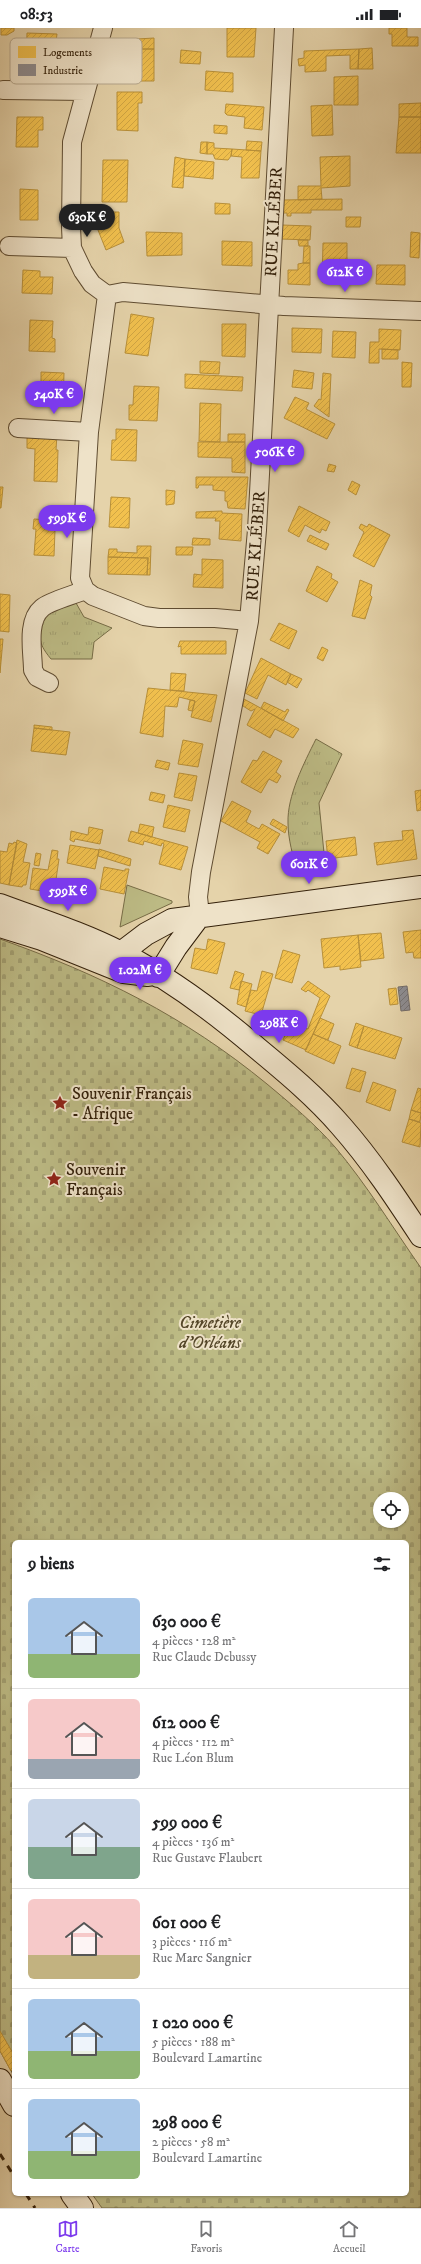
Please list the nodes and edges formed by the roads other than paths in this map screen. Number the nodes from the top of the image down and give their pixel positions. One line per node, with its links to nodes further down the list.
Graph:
1 (103, 28): 3 (street)
2 (284, 28): 10 (street, RUE KLÉBER)
3 (100, 38)
4 (88, 84): 6 (street)
5 (3, 90): 6 (street)
6 (86, 91): 8 (street)
7 (9, 246): 8 (street)
8 (72, 248): 9 (street)
9 (106, 295): 10 (street); 13 (street)
10 (268, 305): 11 (street); 15 (street, RUE KLÉBER)
11 (421, 311)
12 (18, 428): 13 (street)
13 (89, 432): 14 (street)
14 (85, 590): 15 (street); 16 (street)
15 (249, 621): 19 (street, RUE KLÉBER)
16 (49, 683)
17 (421, 887): 19 (street)
18 (0, 905): 21 (street)
19 (200, 915): 21 (street); 22 (street)
20 (0, 926): 22 (street)
21 (121, 953): 22 (street)
22 (158, 976): 23 (street)
23 (421, 1236)
24 (0, 2080): 25 (street)
25 (12, 2101)
26 (73, 2196): 27 (street)
27 (82, 2208)

